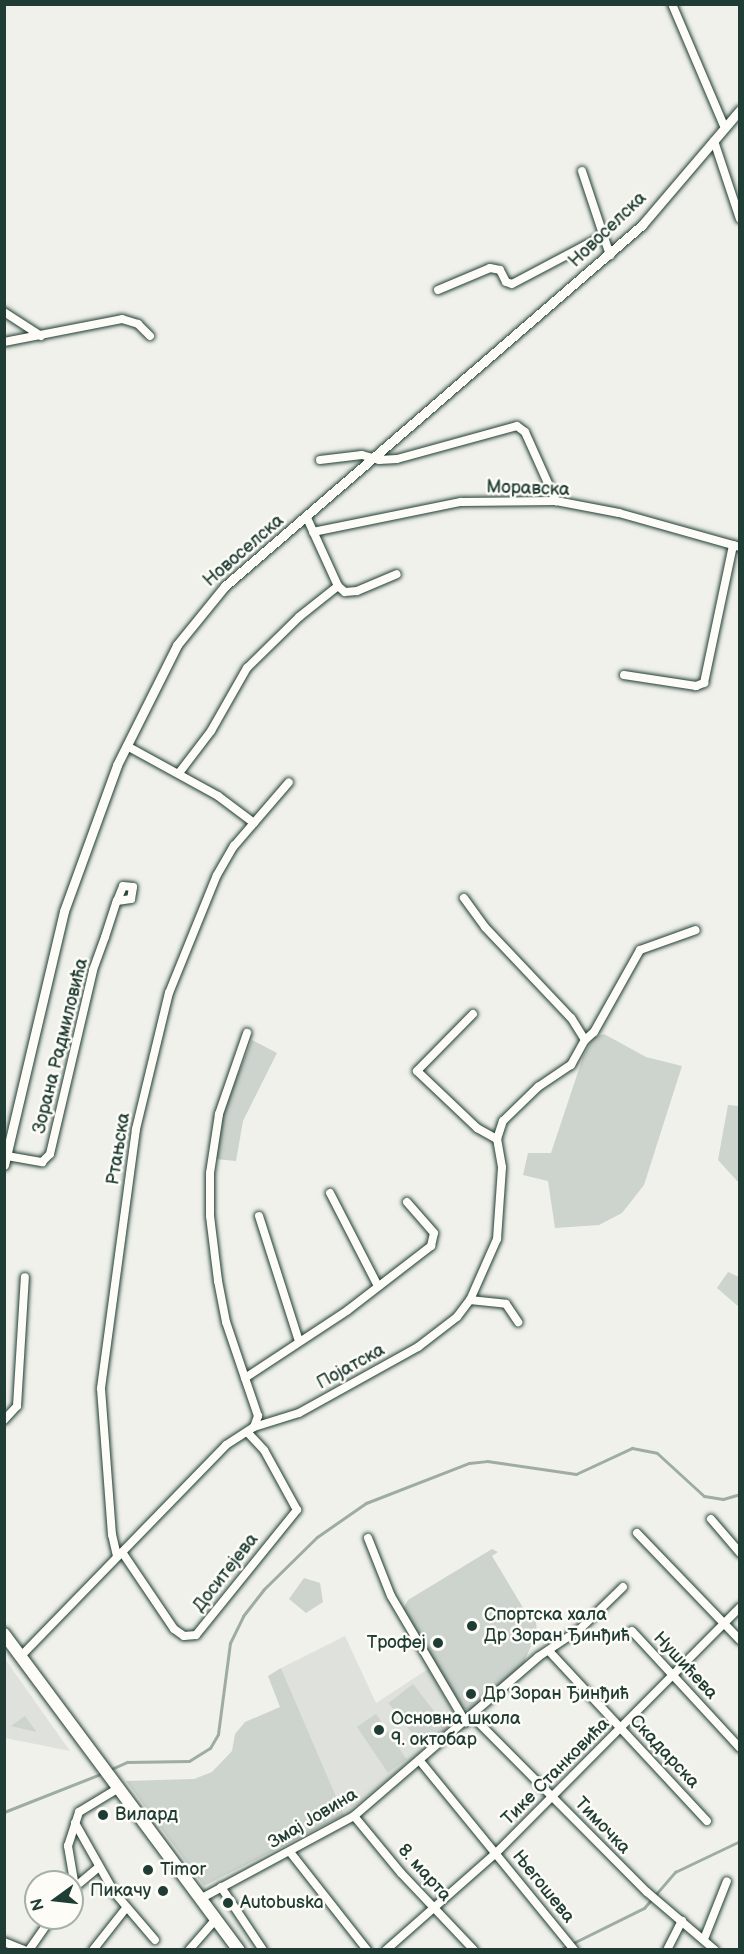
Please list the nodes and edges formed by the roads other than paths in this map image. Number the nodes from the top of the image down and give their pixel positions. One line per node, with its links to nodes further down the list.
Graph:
1 (672, 4): 3 (street)
2 (740, 110): 3 (street, Новоселска)
3 (725, 128): 4 (street, Новоселска)
4 (714, 141): 6 (street); 8 (street, Новоселска)
5 (582, 171): 7 (street)
6 (740, 219)
7 (601, 237): 8 (street); 9 (street)
8 (610, 255): 14 (street, Новоселска)
9 (438, 290)
10 (4, 312): 11 (street)
11 (41, 336): 12 (street); 13 (street)
12 (150, 336)
13 (4, 342)
14 (373, 459): 15 (street); 16 (street); 17 (street, Новоселска)
15 (320, 460)
16 (556, 501): 18 (street, Моравска); 19 (street, Моравска)
17 (307, 519): 18 (street); 23 (street, Новоселска)
18 (313, 532): 21 (street)
19 (736, 546): 22 (street)
20 (397, 574): 21 (street)
21 (338, 586): 24 (street)
22 (624, 675)
23 (127, 746): 24 (street); 34 (street, Новоселска)
24 (179, 773): 26 (street)
25 (289, 782): 26 (street, Ртањска)
26 (254, 823): 50 (street, Ртањска)
27 (464, 898): 32 (street)
28 (117, 901): 34 (street, Зорана Радмиловића)
29 (696, 930): 32 (street)
30 (473, 1014): 33 (street)
31 (247, 1033): 43 (street)
32 (585, 1040): 33 (street)
33 (497, 1139): 40 (street, Појатска)
34 (6, 1161)
35 (330, 1193): 39 (street)
36 (407, 1202): 39 (street)
37 (259, 1216): 42 (street)
38 (25, 1276): 44 (street)
39 (378, 1286): 42 (street)
40 (470, 1300): 41 (street); 45 (street, Појатска)
41 (518, 1322)
42 (299, 1341): 43 (street)
43 (245, 1378): 45 (street)
44 (4, 1420)
45 (251, 1430): 50 (street, Појатска); 50 (street, Доситејева)
46 (711, 1519): 49 (street)
47 (637, 1533): 53 (street)
48 (368, 1538): 61 (street)
49 (740, 1553)
50 (120, 1554): 58 (street, Појатска)
51 (623, 1587): 57 (street, Змај Јовина)
52 (740, 1607): 53 (street, Тике Станковића)
53 (724, 1622): 56 (street); 59 (street, Тике Станковића)
54 (632, 1631): 59 (street, Нушићева)
55 (4, 1634): 58 (main road)
56 (740, 1640)
57 (549, 1651): 60 (street, Змај Јовина); 62 (street, Скадарска)
58 (21, 1656): 65 (main road)
59 (673, 1673): 62 (street, Тике Станковића); 63 (street, Нушићева)
60 (473, 1717): 61 (street, Змај Јовина); 66 (street, Тимочка)
61 (466, 1723): 64 (street, Змај Јовина)
62 (620, 1727): 66 (street, Тике Станковића); 68 (street, Скадарска)
63 (740, 1748)
64 (420, 1761): 67 (street, Змај Јовина); 71 (street, Његошева)
65 (117, 1790): 69 (street); 77 (main road)
66 (551, 1796): 71 (street, Тике Станковића); 81 (street, Тимочка)
67 (354, 1816): 70 (street, Змај Јовина); 78 (street, 8. марта)
68 (707, 1821)
69 (75, 1823): 72 (street); 73 (street)
70 (290, 1852): 76 (street, Змај Јовина); 92 (street)
71 (496, 1853): 78 (street, Тике Станковића); 95 (street, Његошева)
72 (99, 1867): 74 (street); 79 (street)
73 (71, 1870)
74 (84, 1881)
75 (727, 1881): 83 (street)
76 (221, 1887): 77 (street, Змај Јовина); 91 (street)
77 (200, 1899): 80 (main road)
78 (432, 1905): 93 (street, Тике Станковића); 94 (street, 8. марта)
79 (126, 1908): 84 (street); 88 (street)
80 (215, 1920): 89 (street); 90 (main road)
81 (682, 1921): 83 (street, Тимочка); 96 (street)
82 (43, 1930): 87 (street)
83 (704, 1939): 97 (street, Тимочка)
84 (154, 1940)
85 (4, 1942): 86 (street)
86 (24, 1950)
87 (29, 1950)
88 (93, 1950)
89 (189, 1950)
90 (238, 1950)
91 (263, 1950)
92 (367, 1950)
93 (386, 1950)
94 (474, 1950)
95 (574, 1950)
96 (667, 1950)
97 (716, 1950)

